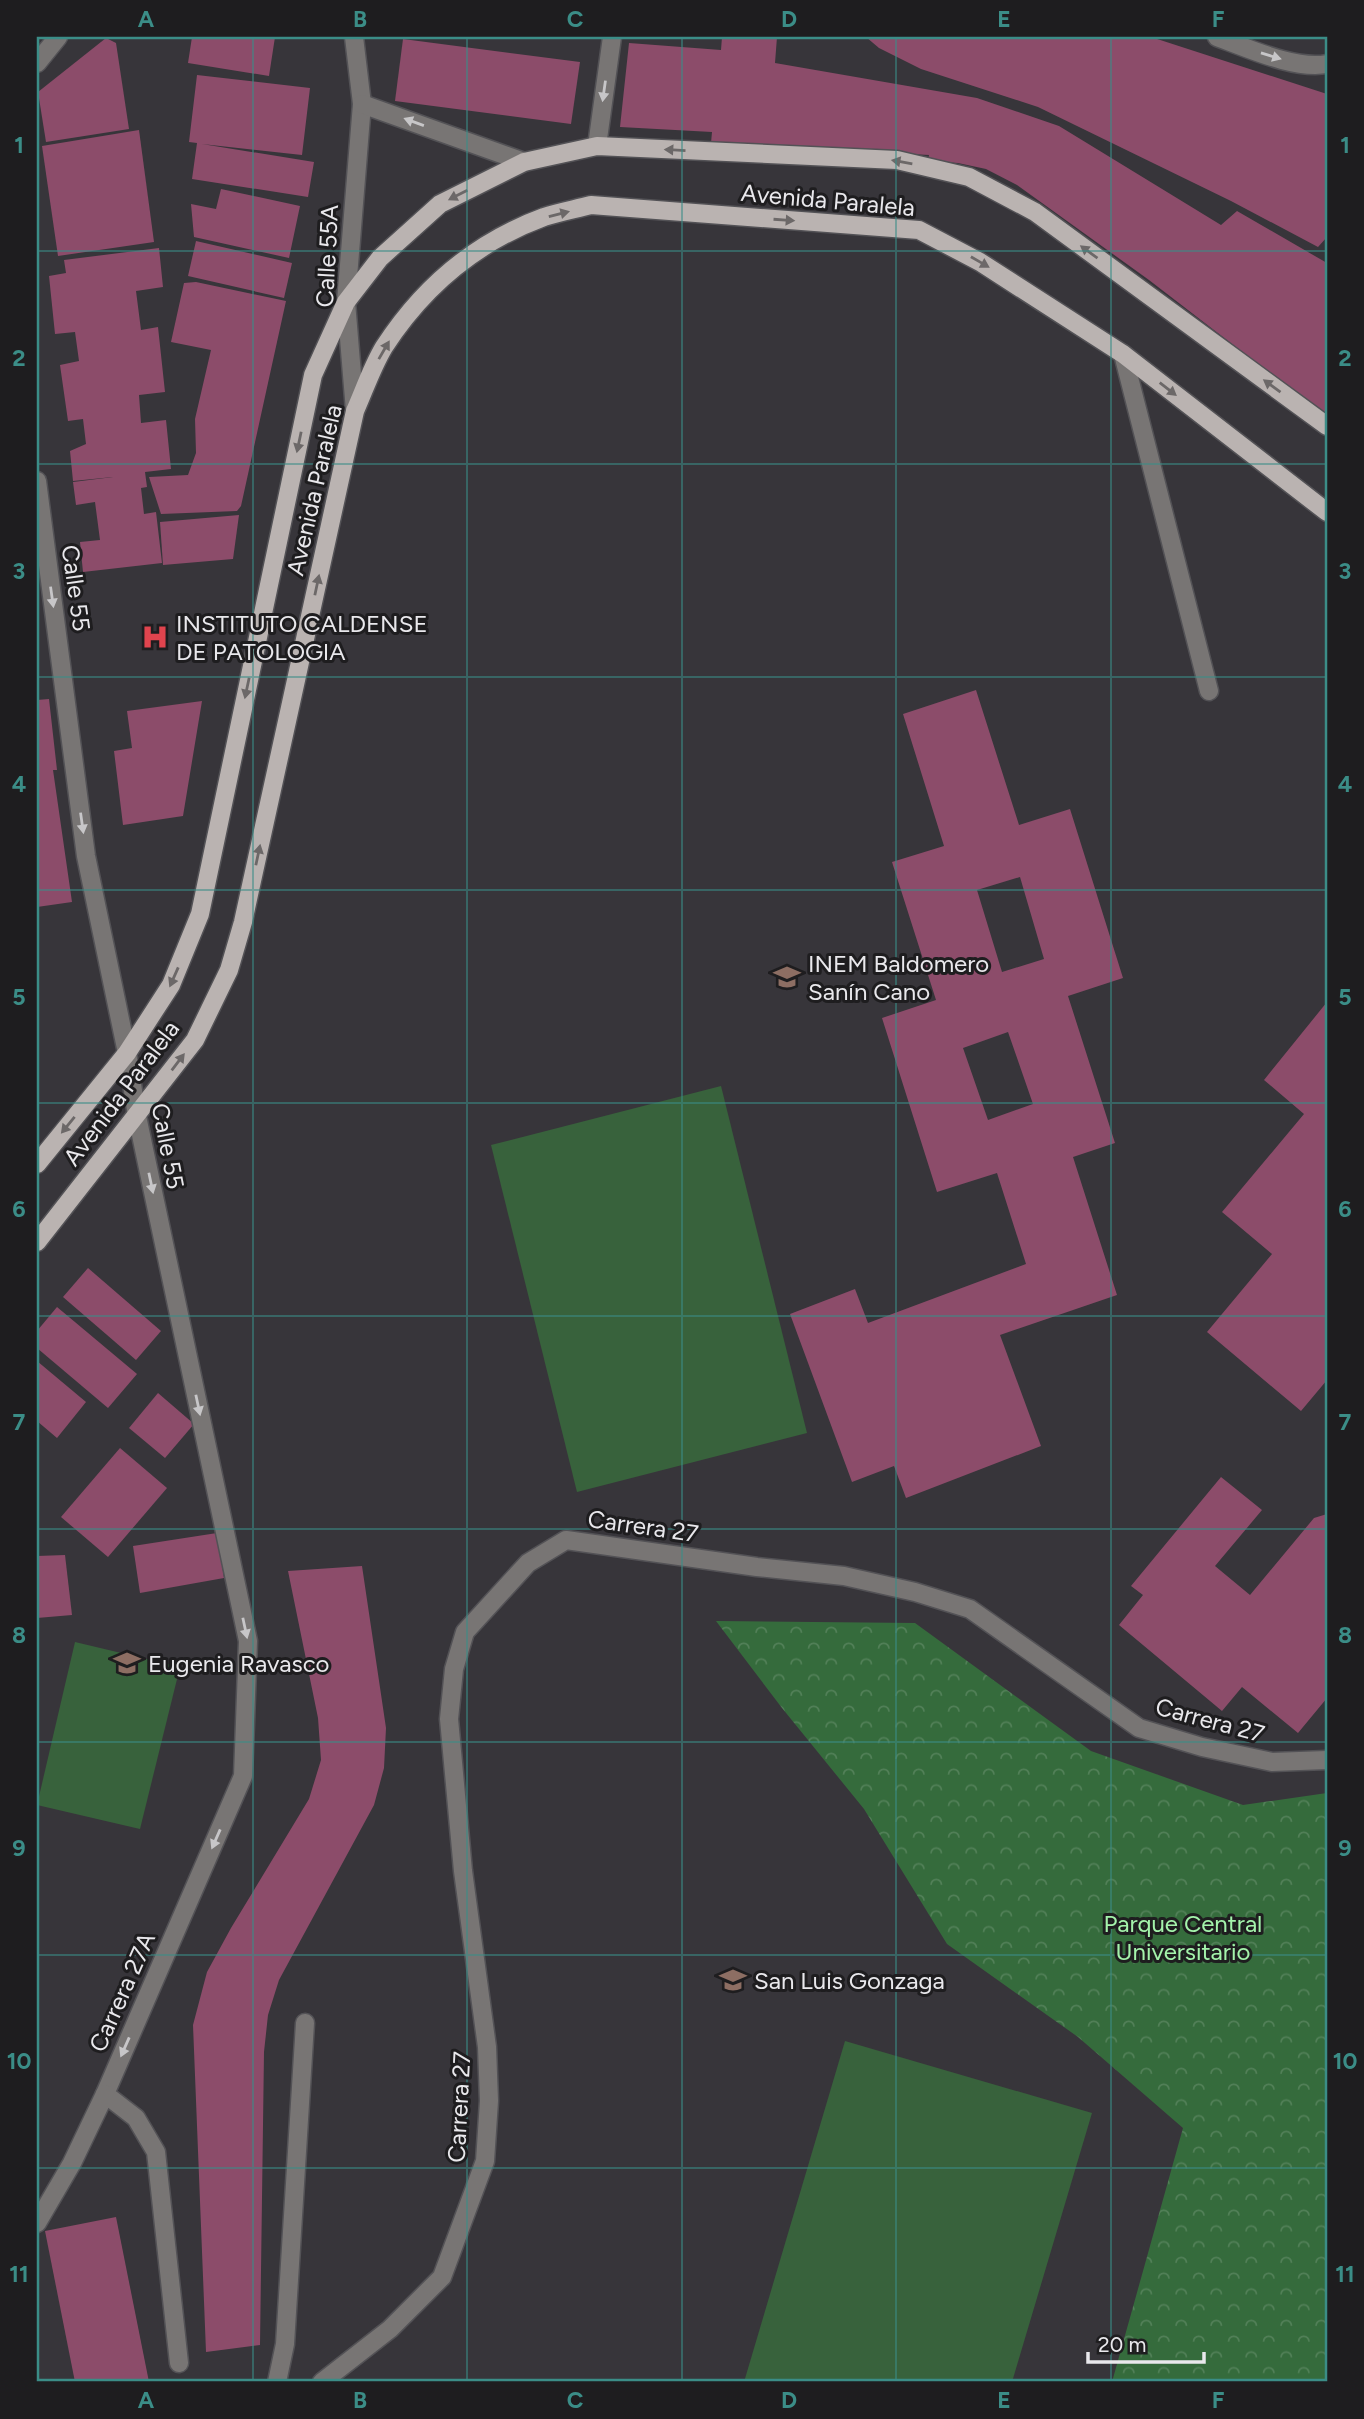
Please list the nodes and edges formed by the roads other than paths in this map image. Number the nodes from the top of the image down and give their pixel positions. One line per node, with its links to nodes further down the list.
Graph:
1 (58, 37): 5 (street)
2 (354, 37): 7 (street, Calle 55A)
3 (612, 37): 8 (street, one-way to 8)
4 (1217, 37): 6 (street, one-way to 6)
5 (37, 63)
6 (1327, 64)
7 (362, 104): 9 (street, one-way to 7); 10 (street, Calle 55A)
8 (597, 146): 9 (main road, Avenida Paralela); 13 (main road, Avenida Paralela, one-way to 8)
9 (524, 162): 10 (main road, Avenida Paralela, one-way to 10)
10 (346, 302): 12 (street, Calle 55A); 17 (main road, Avenida Paralela, one-way to 17)
11 (1123, 354): 12 (main road, Avenida Paralela, one-way to 11); 15 (main road, Avenida Paralela, one-way to 15); 16 (street)
12 (355, 411): 18 (main road, Avenida Paralela, one-way to 12)
13 (1327, 426)
14 (37, 481): 17 (street, Calle 55, one-way to 17)
15 (1327, 512)
16 (1209, 691)
17 (127, 1053): 18 (street, Calle 55); 19 (main road, Avenida Paralela, one-way to 19)
18 (136, 1116): 20 (main road, Avenida Paralela); 22 (street, Calle 55, one-way to 22)
19 (37, 1164)
20 (37, 1242)
21 (1327, 1760): 28 (street, Carrera 27)
22 (243, 1776): 24 (street, Carrera 27A, one-way to 24)
23 (305, 2022): 27 (street)
24 (104, 2094): 25 (street, Carrera 27A); 26 (street)
25 (37, 2223)
26 (179, 2363)
27 (277, 2382)
28 (322, 2382)

